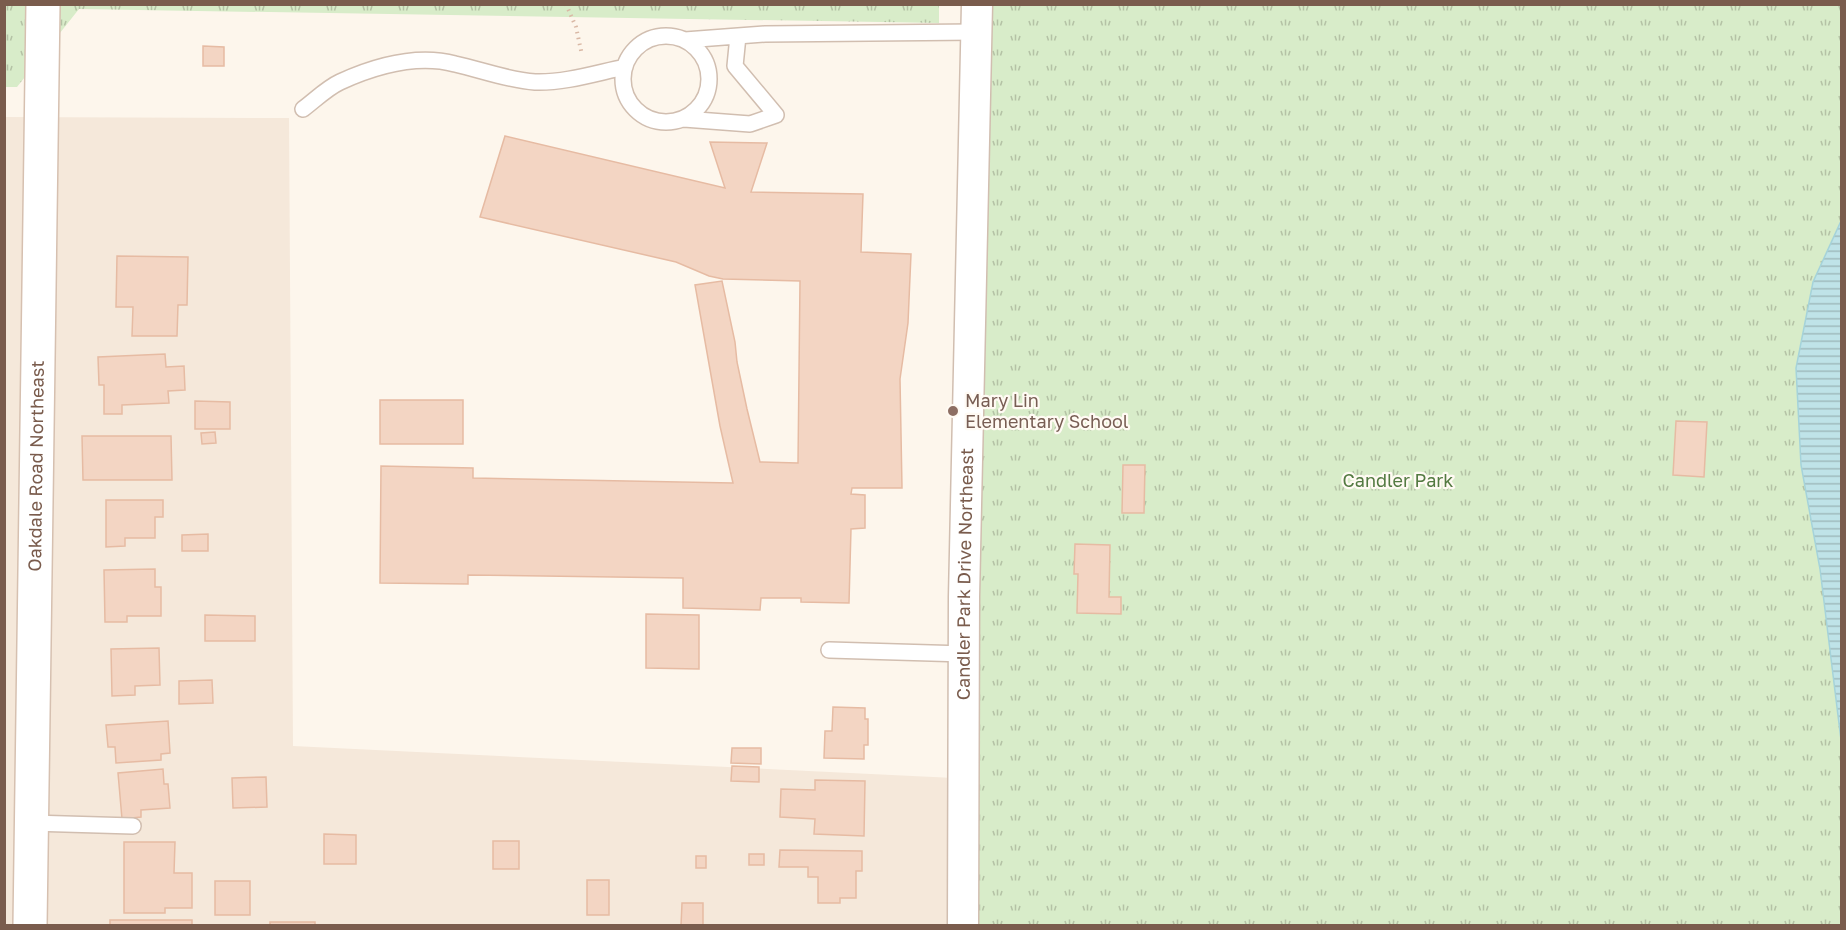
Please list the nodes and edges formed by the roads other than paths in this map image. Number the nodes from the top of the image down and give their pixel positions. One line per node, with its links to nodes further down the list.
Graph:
1 (43, 4): 10 (street, Oakdale Road Northeast)
2 (976, 18): 3 (lane); 9 (street, Candler Park Drive Northeast)
3 (738, 36): 4 (lane); 7 (lane)
4 (685, 40): 5 (lane); 7 (lane)
5 (625, 67): 6 (lane); 7 (lane)
6 (303, 109)
7 (684, 119)
8 (829, 650): 9 (lane)
9 (965, 654): 13 (street, Candler Park Drive Northeast)
10 (31, 823): 11 (lane); 12 (street, Oakdale Road Northeast)
11 (133, 826)
12 (30, 926)
13 (963, 926)

